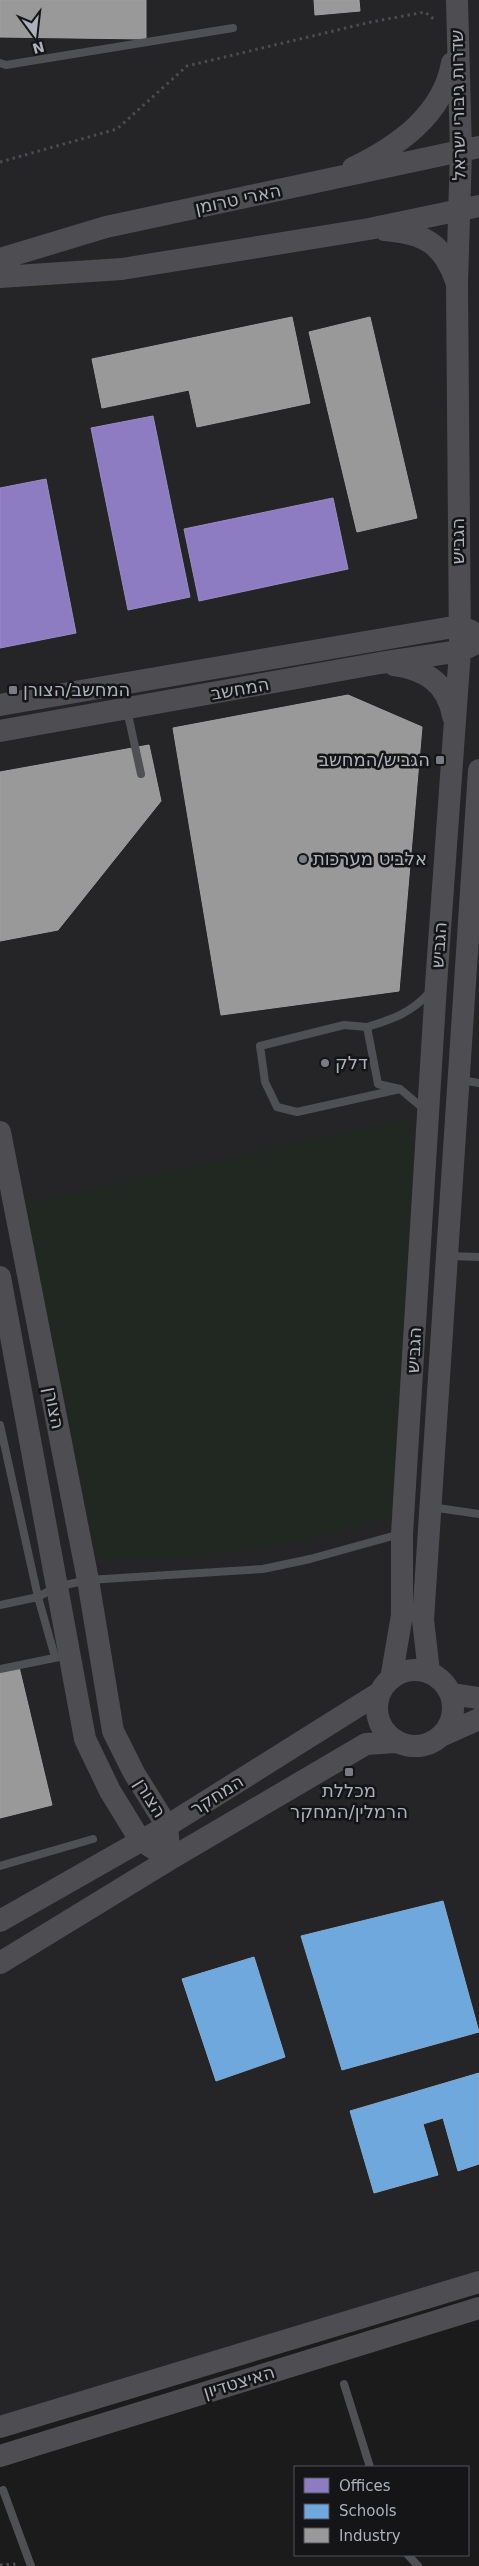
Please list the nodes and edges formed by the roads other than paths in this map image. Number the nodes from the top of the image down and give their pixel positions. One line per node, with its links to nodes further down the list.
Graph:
1 (457, 0): 3 (street, שדרות גיבורי ישראל)
2 (233, 28): 4 (lane)
3 (456, 37): 5 (street, שדרות גיבורי ישראל); 6 (street)
4 (0, 63)
5 (470, 149): 6 (street, הארי טרומן); 7 (street, שדרות גיבורי ישראל)
6 (330, 180): 9 (street, הארי טרומן)
7 (470, 208): 8 (street); 11 (street, הגביש)
8 (369, 228): 10 (street); 11 (street)
9 (0, 259)
10 (0, 277)
11 (457, 284): 12 (street, הגביש)
12 (469, 630): 13 (street, הגביש); 15 (street, המחשב)
13 (469, 647): 14 (street, המחשב); 17 (street, הגביש)
14 (380, 663): 16 (street, המחשב); 17 (street)
15 (0, 705)
16 (127, 710): 18 (street, המחשב); 20 (lane)
17 (455, 724): 21 (street, הגביש)
18 (0, 731)
19 (479, 770): 21 (street, הגביש)
20 (141, 774)
21 (465, 828): 22 (street, הגביש); 24 (street, הגביש)
22 (436, 985): 23 (lane); 26 (street, הגביש)
23 (367, 1027): 25 (lane); 25 (lane)
24 (469, 1081): 28 (street, הגביש)
25 (400, 1089): 26 (lane)
26 (428, 1113): 34 (street, הגביש)
27 (0, 1132): 35 (street, הצורן)
28 (447, 1256): 29 (lane); 32 (street, הגביש)
29 (479, 1257)
30 (0, 1277): 36 (street, הצורן)
31 (0, 1425): 36 (lane)
32 (430, 1507): 33 (lane); 40 (street, הגביש)
33 (479, 1514)
34 (402, 1534): 35 (lane); 41 (street, הגביש)
35 (88, 1580): 36 (lane); 47 (street, הצורן)
36 (47, 1592): 37 (lane); 38 (street, הצורן)
37 (0, 1605)
38 (63, 1657): 39 (lane); 49 (street, הצורן)
39 (0, 1669)
40 (429, 1672): 41 (street); 42 (street)
41 (385, 1686): 46 (street); 47 (street, המחקר)
42 (451, 1694): 43 (street); 45 (street)
43 (479, 1698)
44 (479, 1719): 45 (street)
45 (441, 1736): 46 (street)
46 (396, 1742): 50 (street)
47 (168, 1826): 49 (street, המחקר); 50 (street, הצורן)
48 (93, 1839): 51 (lane)
49 (140, 1840): 50 (street, הצורן); 52 (street, המחקר)
50 (170, 1859): 53 (street)
51 (0, 1866)
52 (0, 1921)
53 (0, 1963)
54 (479, 2282): 57 (street, האיצטדיון)
55 (479, 2308): 58 (street, האיצטדיון)
56 (344, 2384): 59 (lane)
57 (0, 2427)
58 (0, 2456)
59 (370, 2466)
60 (3, 2490): 62 (lane)
61 (409, 2556): 63 (lane)
62 (30, 2565)
63 (418, 2566)

